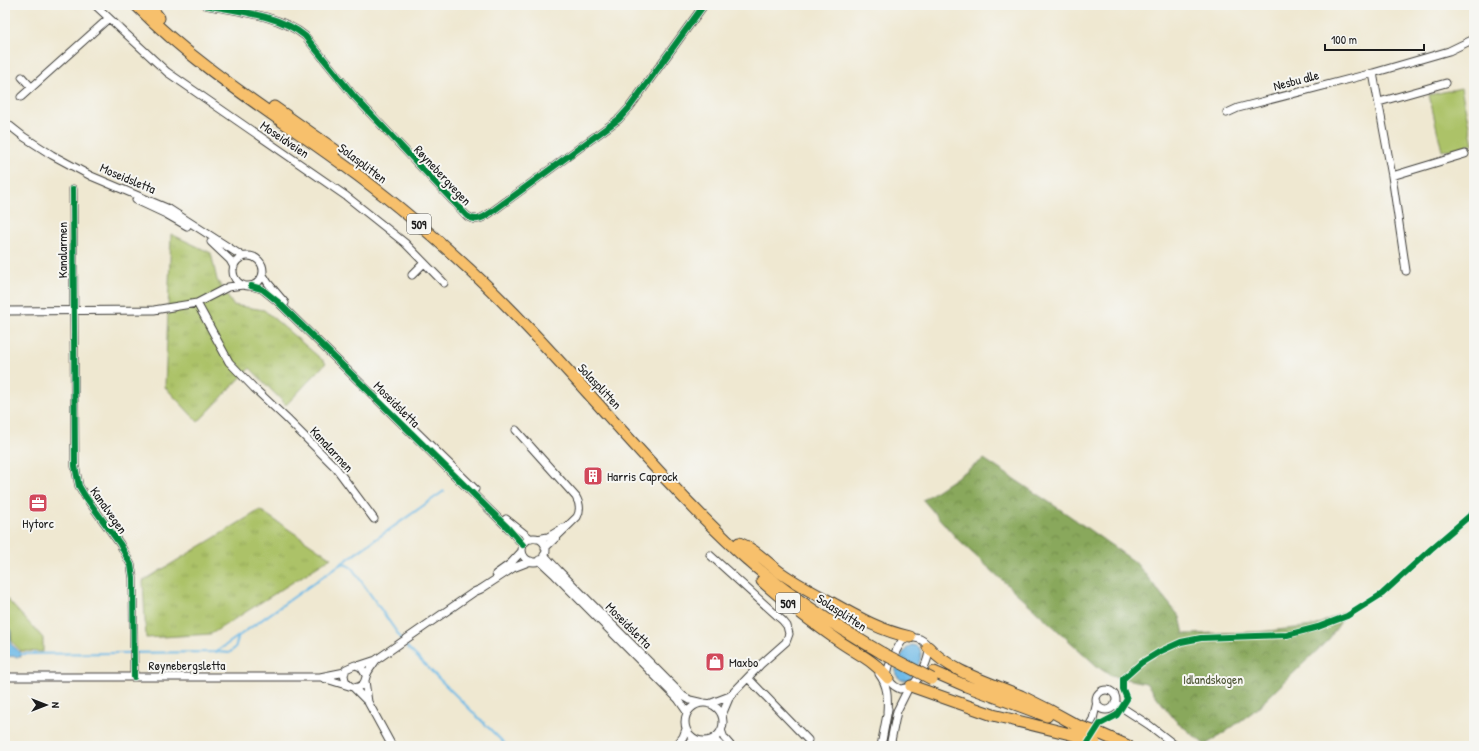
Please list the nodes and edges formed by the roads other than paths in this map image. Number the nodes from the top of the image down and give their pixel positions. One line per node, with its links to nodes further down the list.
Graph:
1 (95, 5): 7 (street, Moseidveien)
2 (136, 5): 36 (highway, Solasplitten / 509)
3 (146, 5): 8 (highway, Solasplitten / 509)
4 (149, 5): 8 (highway, 509)
5 (205, 5): 6 (street, Røynebergvegen)
6 (704, 5)
7 (109, 18): 13 (street); 23 (street, Moseidveien)
8 (159, 18): 40 (highway, Solasplitten / 509)
9 (1474, 39): 10 (street, Nesbu alle)
10 (1373, 73): 15 (street); 16 (street, Nesbu alle)
11 (22, 77): 13 (street)
12 (1446, 83): 15 (street)
13 (32, 87): 14 (street)
14 (21, 97)
15 (1379, 102): 20 (street)
16 (1227, 114)
17 (5, 122): 22 (street, Moseidsletta)
18 (5, 128): 24 (street, Moseidsletta)
19 (1465, 154): 20 (street)
20 (1392, 176): 25 (street)
21 (73, 189): 34 (street, Kanalarmen)
22 (242, 256): 24 (street); 26 (street)
23 (424, 263): 27 (street); 28 (street, Moseidveien)
24 (233, 270): 29 (street); 31 (street)
25 (1406, 270)
26 (263, 275): 30 (street); 39 (street, Moseidsletta)
27 (412, 275)
28 (444, 283)
29 (243, 285): 30 (street); 31 (street)
30 (251, 286): 41 (street, Moseidsletta)
31 (222, 290): 32 (street)
32 (197, 303): 34 (street); 37 (street, Kanalarmen)
33 (5, 311): 34 (street)
34 (73, 311): 54 (street, Kanalvegen)
35 (516, 430): 38 (street)
36 (701, 515): 48 (highway, Solasplitten / 509); 49 (highway, 509)
37 (374, 519)
38 (571, 524): 39 (street); 42 (street)
39 (534, 539): 41 (street); 42 (street)
40 (739, 543): 46 (highway, 509); 48 (highway, Solasplitten / 509)
41 (523, 548): 44 (street); 45 (street)
42 (545, 552): 44 (street); 64 (street, Moseidsletta)
43 (710, 555): 57 (street)
44 (535, 561): 45 (street); 67 (street, Moseidsletta)
45 (474, 592): 50 (street)
46 (910, 637): 47 (street); 58 (street)
47 (928, 647): 60 (street); 73 (highway, 509)
48 (884, 650): 73 (highway, Solasplitten / 509, bridge)
49 (854, 651): 58 (highway, 509); 68 (street)
50 (376, 660): 51 (street); 56 (street)
51 (358, 666): 52 (street); 56 (street)
52 (345, 672): 55 (street, Røynebergsletta); 59 (street)
53 (5, 677): 54 (street, Røynebergsletta)
54 (134, 677): 55 (street, Røynebergsletta)
55 (320, 677): 59 (street, Røynebergsletta)
56 (366, 678): 59 (street); 62 (street)
57 (748, 678): 61 (street); 75 (street)
58 (890, 680): 60 (street); 68 (street)
59 (351, 686): 62 (street)
60 (910, 687): 73 (highway, 509); 84 (street)
61 (730, 696): 64 (street); 69 (street)
62 (368, 702): 78 (street)
63 (1097, 702): 65 (street); 66 (street); 70 (street)
64 (706, 703): 67 (street); 69 (street)
65 (1115, 703): 66 (street); 87 (street)
66 (1106, 710): 70 (street)
67 (687, 712): 71 (street)
68 (887, 712): 83 (street)
69 (722, 715): 72 (street)
70 (1093, 719): 85 (street)
71 (686, 729): 74 (street); 79 (street)
72 (722, 730): 76 (street); 82 (street)
73 (1076, 730): 77 (highway, 509, bridge)
74 (696, 740): 76 (street); 80 (street)
75 (808, 740)
76 (709, 741): 81 (street)
77 (1099, 741): 86 (highway, 509)
78 (392, 746)
79 (676, 746)
80 (684, 746)
81 (721, 746)
82 (731, 746)
83 (881, 746)
84 (890, 746)
85 (1078, 746)
86 (1128, 746)
87 (1176, 746)

